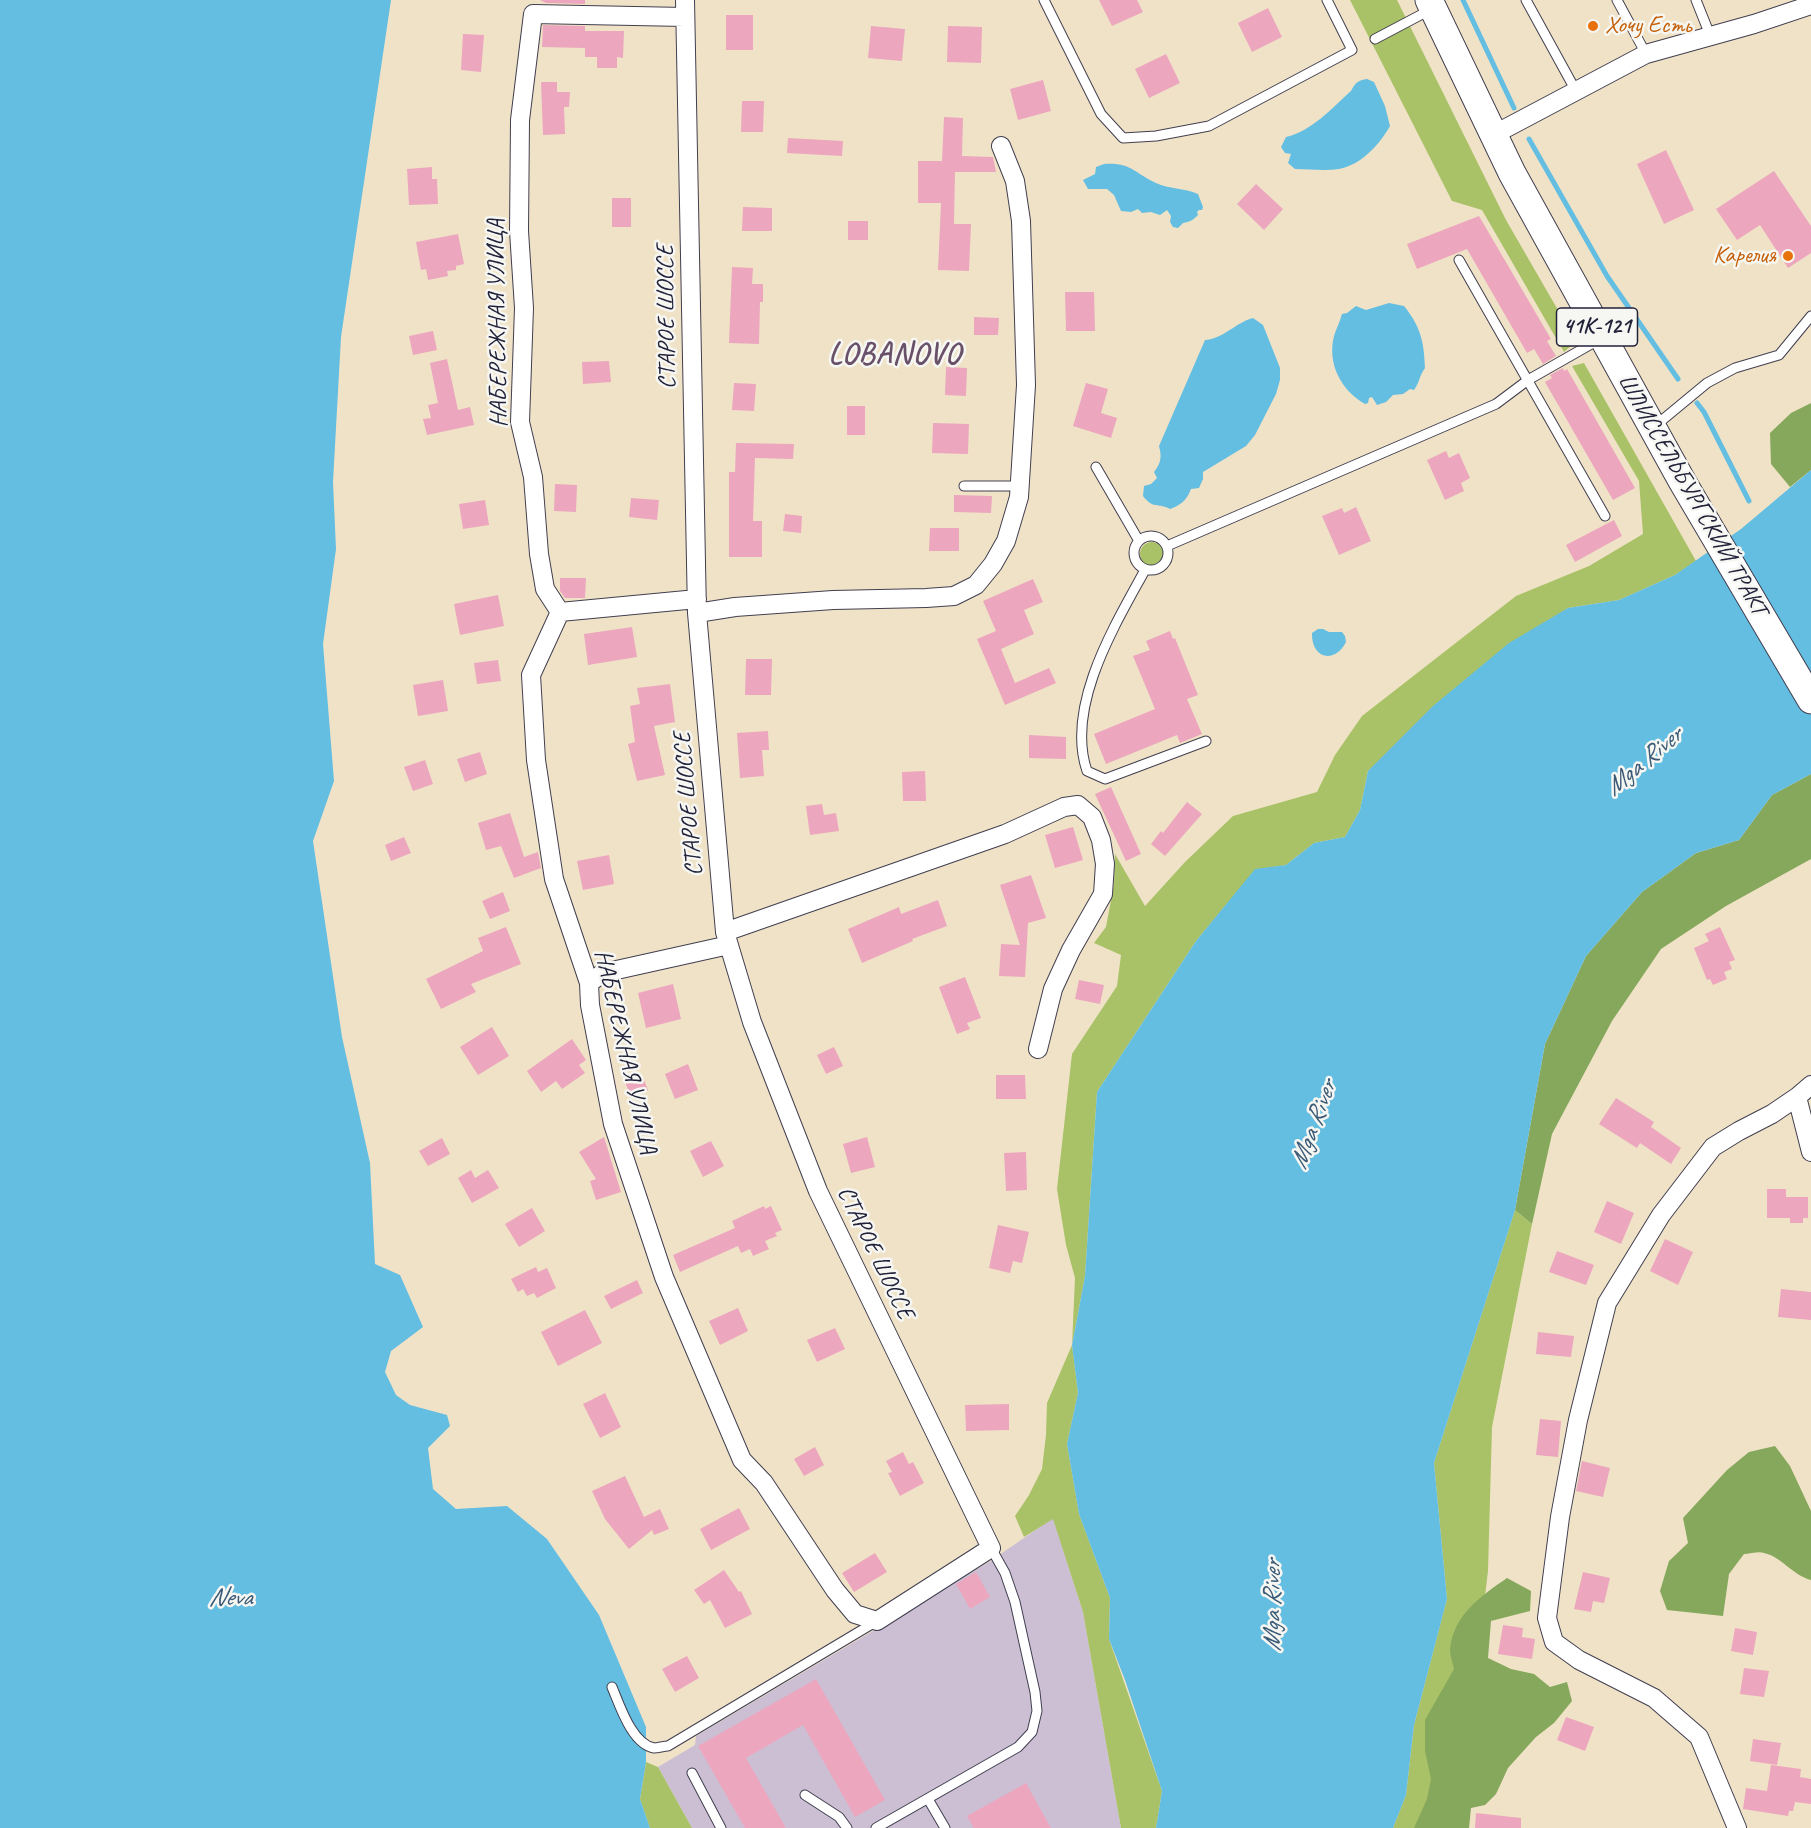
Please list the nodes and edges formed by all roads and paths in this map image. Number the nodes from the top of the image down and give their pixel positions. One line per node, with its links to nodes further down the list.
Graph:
1 (1044, 0): 2 (lane)
2 (1327, 0)
3 (1526, 0): 12 (lane)
4 (1617, 0): 11 (lane)
5 (1696, 0): 9 (lane)
6 (1430, 4): 10 (lane); 13 (main road, ШЛИССЕЛЬБУРГСКИЙ ТРАКТ / 41К-121)
7 (1811, 5): 9 (street)
8 (685, 8): 27 (street, СТАРОЕ ШОССЕ); 28 (street, НАБЕРЕЖНАЯ УЛИЦА)
9 (1710, 35): 11 (street)
10 (1375, 39)
11 (1646, 54): 12 (street)
12 (1576, 91): 13 (street)
13 (1493, 135): 17 (main road, ШЛИССЕЛЬБУРГСКИЙ ТРАКТ / 41К-121)
14 (1001, 146): 22 (street)
15 (1459, 260): 18 (lane)
16 (1811, 316): 19 (lane)
17 (1602, 337): 18 (lane); 19 (main road, ШЛИССЕЛЬБУРГСКИЙ ТРАКТ / 41К-121)
18 (1528, 380): 23 (lane); 25 (lane)
19 (1653, 428): 29 (main road, ШЛИССЕЛЬБУРГСКИЙ ТРАКТ / 41К-121)
20 (1095, 467): 24 (lane)
21 (964, 486): 22 (lane)
22 (1019, 486): 27 (street)
23 (1605, 516)
24 (1139, 541): 25 (lane); 26 (lane)
25 (1167, 546): 26 (lane)
26 (1145, 570): 30 (lane)
27 (697, 606): 28 (street); 31 (street, СТАРОЕ ШОССЕ)
28 (560, 612): 32 (street, НАБЕРЕЖНАЯ УЛИЦА)
29 (1811, 700)
30 (1206, 741)
31 (727, 938): 32 (street); 33 (street); 36 (street, СТАРОЕ ШОССЕ)
32 (589, 983): 37 (street, НАБЕРЕЖНАЯ УЛИЦА)
33 (1038, 1049)
34 (1804, 1091): 35 (street); 46 (street)
35 (1811, 1152)
36 (991, 1548): 37 (street); 41 (lane)
37 (877, 1621): 38 (lane)
38 (612, 1688)
39 (692, 1773): 43 (lane)
40 (805, 1796): 44 (lane)
41 (928, 1799): 42 (lane); 45 (lane)
42 (879, 1827)
43 (721, 1828)
44 (847, 1828)
45 (945, 1828)
46 (1737, 1828)

